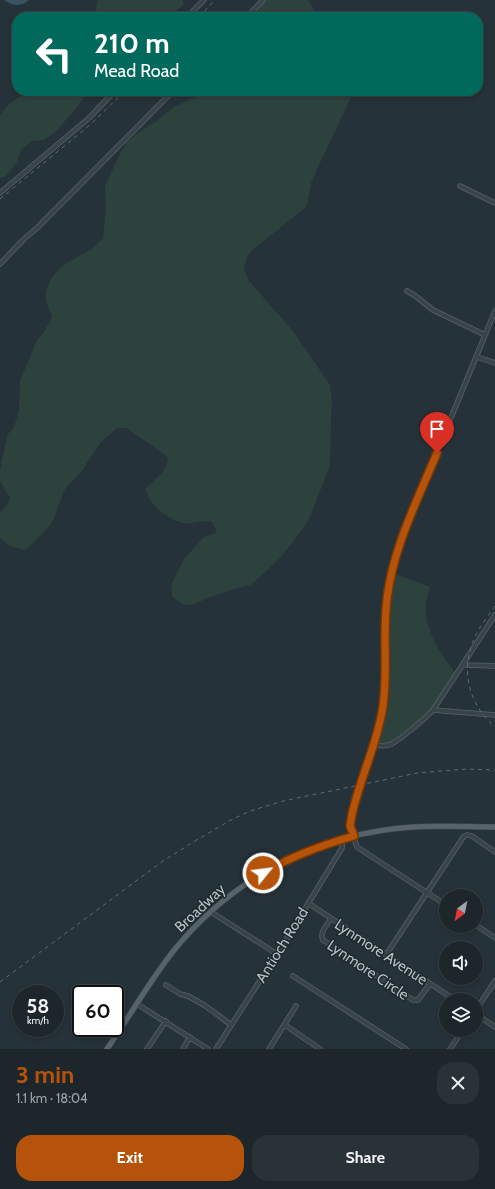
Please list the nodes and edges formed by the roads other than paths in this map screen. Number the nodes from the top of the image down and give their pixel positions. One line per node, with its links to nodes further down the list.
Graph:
1 (204, 0): 3 (street)
2 (264, 0): 4 (street)
3 (192, 12)
4 (252, 12)
5 (110, 96): 8 (street)
6 (168, 96): 10 (street)
7 (460, 186): 9 (street)
8 (0, 193)
9 (495, 203)
10 (0, 264)
11 (407, 291): 13 (street)
12 (495, 311): 13 (street)
13 (485, 336): 14 (street)
14 (476, 357): 15 (street); 21 (street)
15 (495, 364)
16 (495, 614): 17 (street)
17 (464, 664): 18 (street); 19 (street)
18 (495, 666)
19 (433, 710): 20 (street); 21 (street)
20 (495, 714)
21 (373, 744): 24 (street, bridge)
22 (474, 827): 23 (main road, Broadway); 24 (main road, Broadway); 25 (street)
23 (495, 827)
24 (354, 836): 26 (main road, Broadway); 28 (street)
25 (472, 836): 27 (street); 28 (street)
26 (343, 839): 30 (street, Antioch Road); 31 (main road, Broadway)
27 (495, 852)
28 (427, 893): 29 (street); 36 (street)
29 (439, 901)
30 (308, 903): 32 (street, Lynmore Avenue); 35 (street, Antioch Road)
31 (211, 912): 35 (street); 43 (main road, Broadway)
32 (331, 919): 36 (street, Lynmore Avenue); 39 (street, Lynmore Circle)
33 (483, 930): 34 (street)
34 (495, 938)
35 (277, 954): 47 (street, Antioch Road)
36 (386, 955): 39 (street, Lynmore Avenue)
37 (293, 976): 59 (street)
38 (495, 981): 42 (street)
39 (430, 984): 41 (street, Lynmore Avenue)
40 (166, 985): 47 (street)
41 (444, 993)
42 (483, 999)
43 (137, 1004): 46 (street); 52 (main road, Broadway)
44 (296, 1006): 48 (street)
45 (483, 1019): 49 (street)
46 (166, 1021): 50 (street); 53 (street)
47 (231, 1025): 56 (street, Antioch Road)
48 (285, 1025): 57 (street); 58 (street)
49 (495, 1027)
50 (190, 1037): 54 (street); 55 (street)
51 (458, 1037): 60 (street)
52 (107, 1049)
53 (147, 1049)
54 (183, 1049)
55 (208, 1049)
56 (216, 1049)
57 (269, 1049)
58 (320, 1049)
59 (406, 1049)
60 (450, 1049)

